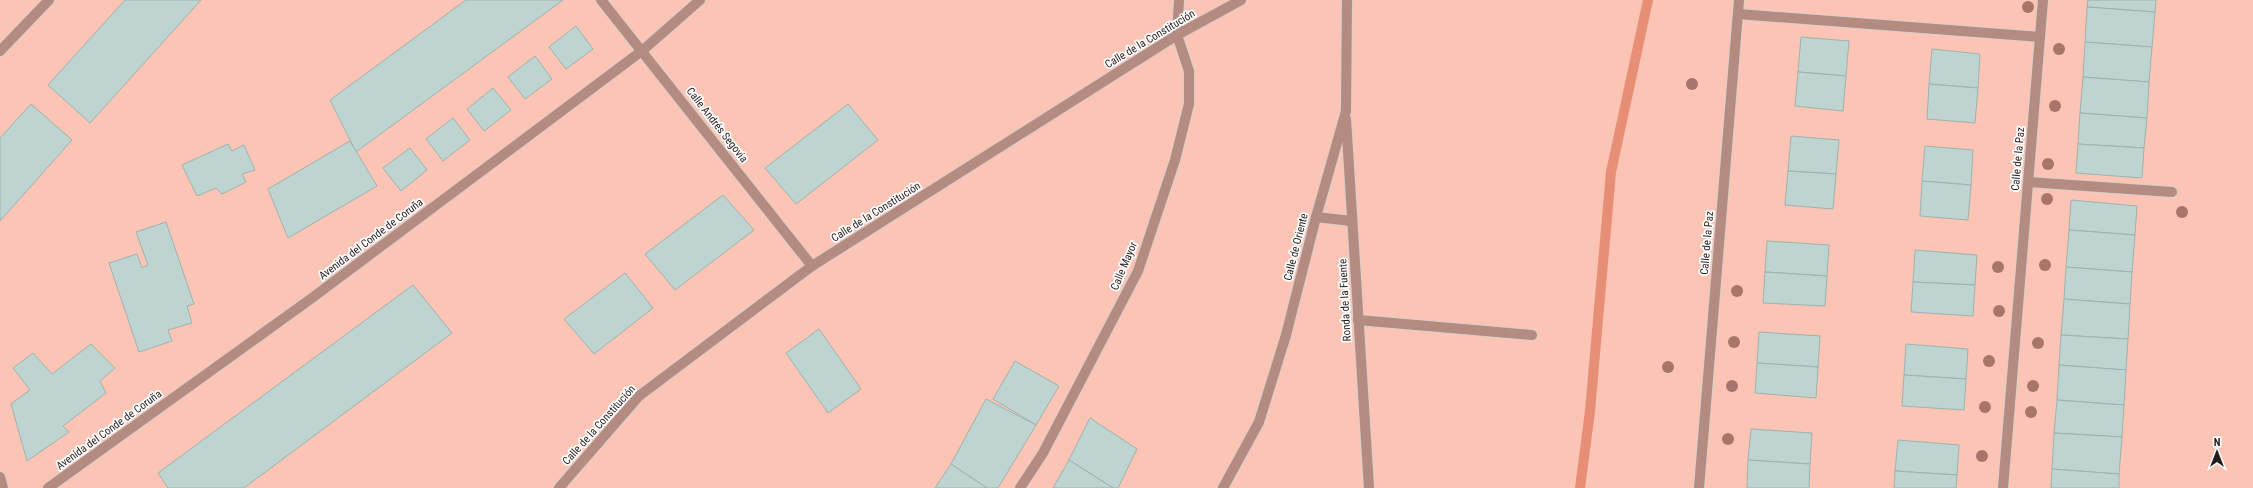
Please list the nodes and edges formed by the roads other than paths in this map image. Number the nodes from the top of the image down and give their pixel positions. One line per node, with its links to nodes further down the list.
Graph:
1 (49, 0): 13 (street)
2 (601, 0): 12 (street, Calle Andrés Segovia)
3 (700, 0): 12 (street, Avenida del Conde de Coruña)
4 (1179, 0): 10 (street)
5 (1240, 0): 10 (street, Calle de la Constitución)
6 (1346, 0): 14 (street, Calle de Oriente)
7 (1739, 0): 9 (street, Calle de la Paz)
8 (2043, 0): 11 (street, Calle de la Paz)
9 (1738, 14): 11 (street); 29 (street, Calle de la Paz)
10 (1177, 35): 19 (street, Calle de la Constitución); 26 (street, Calle Mayor)
11 (2040, 37): 15 (street, Calle de la Paz)
12 (643, 50): 19 (street, Calle Andrés Segovia); 24 (street, Avenida del Conde de Coruña)
13 (0, 51)
14 (1346, 111): 17 (street, Calle de Oriente); 18 (street, Ronda de la Fuente)
15 (2029, 182): 16 (street); 30 (street, Calle de la Paz)
16 (2172, 192)
17 (1316, 218): 18 (street); 27 (street, Calle de Oriente)
18 (1352, 221): 20 (street, Ronda de la Fuente)
19 (812, 266): 25 (street, Calle de la Constitución)
20 (1358, 320): 21 (street); 28 (street, Ronda de la Fuente)
21 (1532, 335)
22 (0, 477): 23 (street)
23 (3, 488)
24 (48, 488)
25 (559, 488)
26 (1020, 488)
27 (1223, 488)
28 (1369, 488)
29 (1699, 488)
30 (2003, 488)

